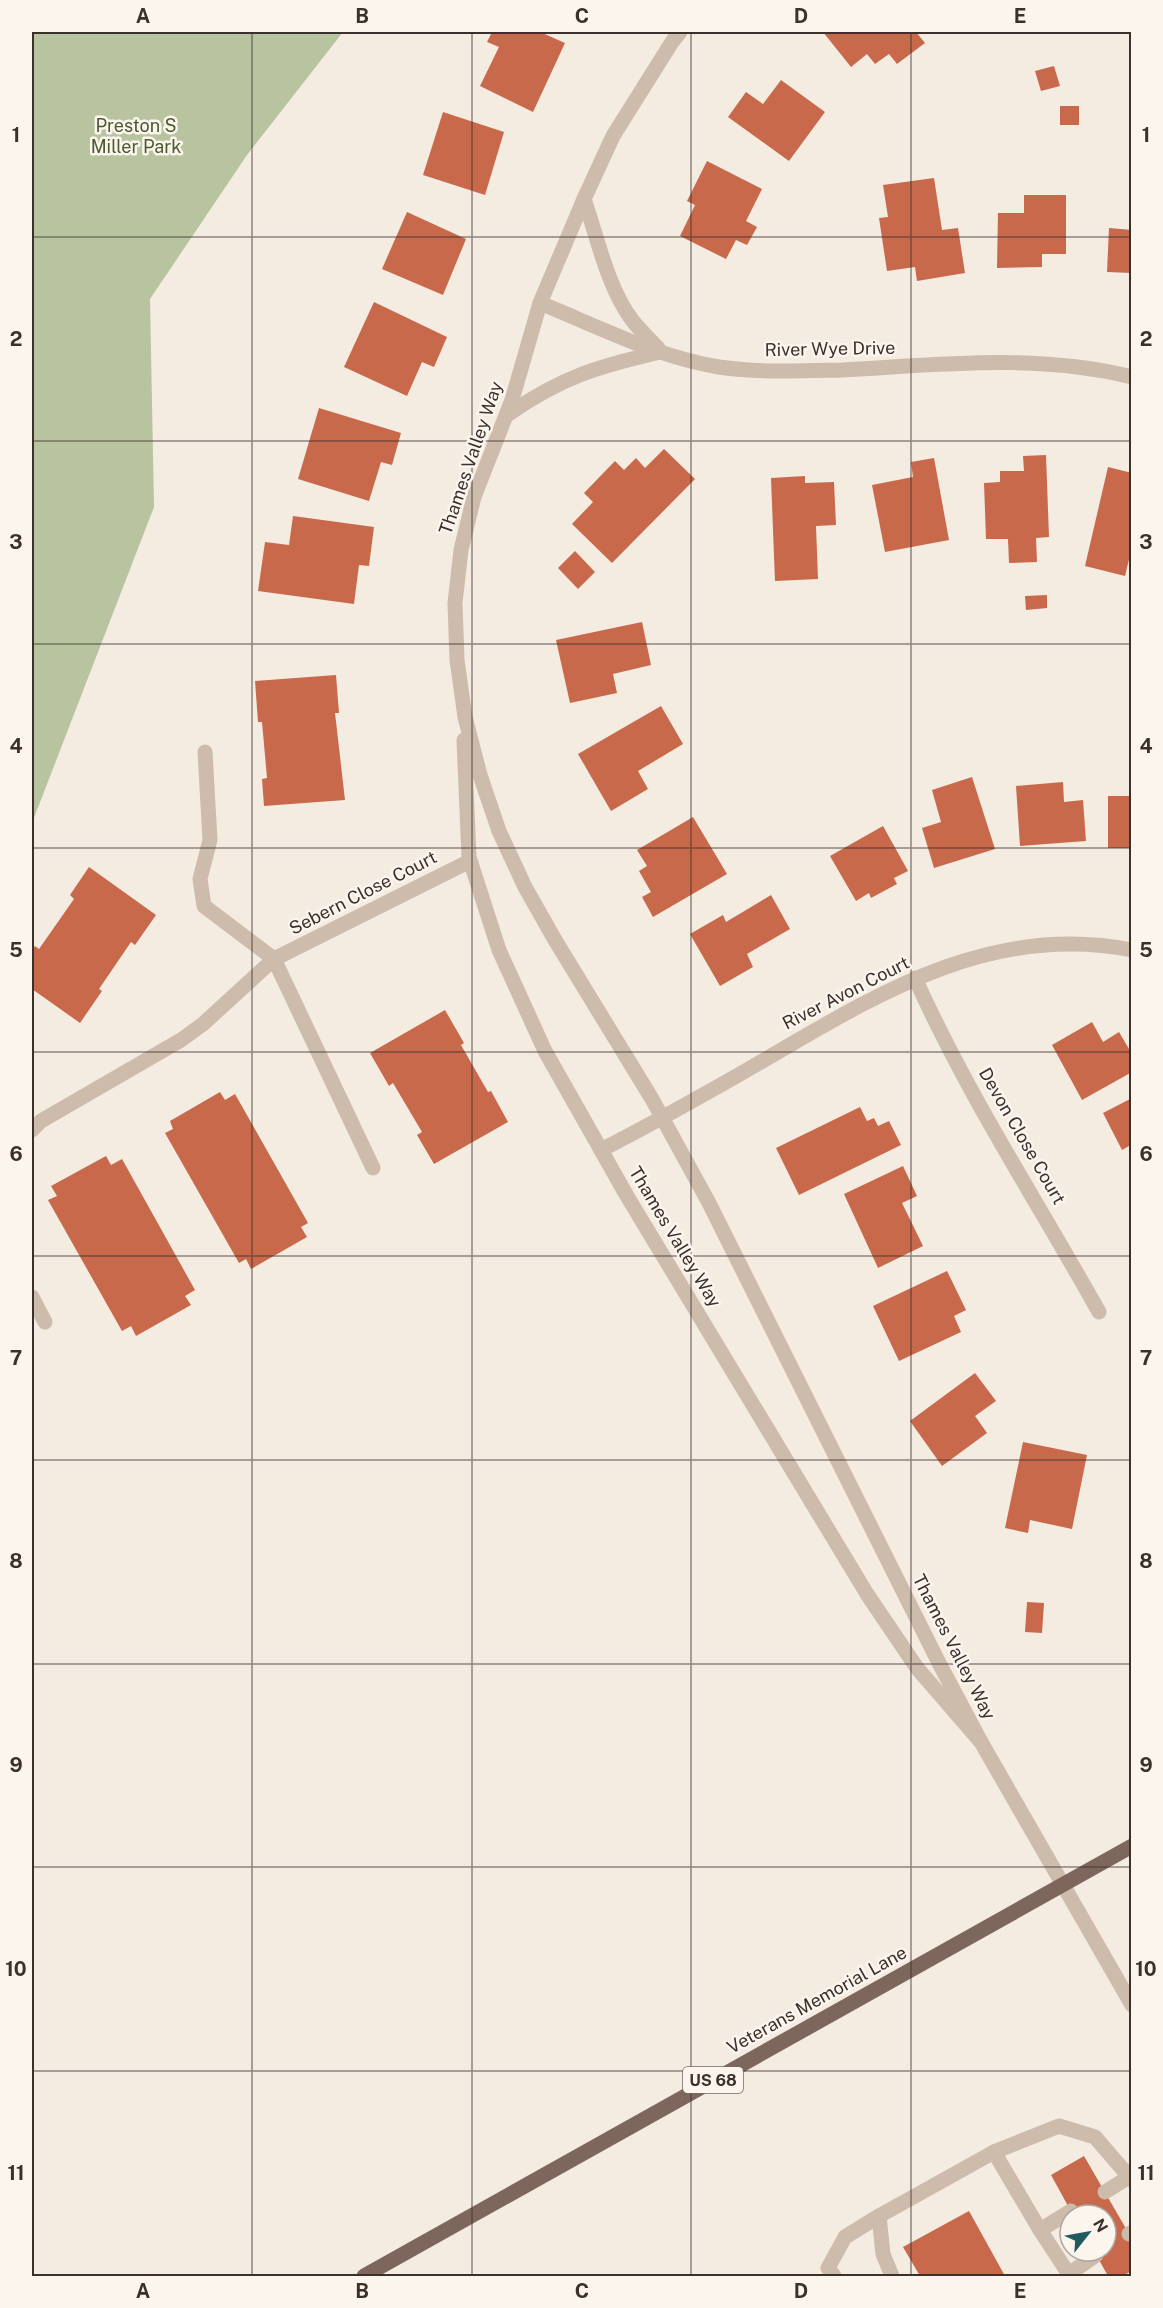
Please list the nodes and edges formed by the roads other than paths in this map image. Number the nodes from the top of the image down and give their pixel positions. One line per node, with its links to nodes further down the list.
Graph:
1 (680, 32): 2 (street, Thames Valley Way)
2 (584, 199): 3 (street, Thames Valley Way); 4 (street)
3 (540, 303): 4 (street, River Wye Drive); 6 (street, Thames Valley Way)
4 (662, 352): 5 (street, River Wye Drive); 6 (street)
5 (1131, 377)
6 (507, 415): 7 (street, Thames Valley Way)
7 (463, 701): 9 (street, Thames Valley Way); 13 (street, Thames Valley Way)
8 (205, 752): 11 (street)
9 (471, 861): 11 (street, Sebern Close Court); 15 (street, Thames Valley Way)
10 (1131, 950): 12 (street, River Avon Court)
11 (274, 959): 14 (street, Sebern Close Court); 16 (street)
12 (915, 978): 13 (street, River Avon Court); 18 (street, Devon Close Court)
13 (663, 1118): 15 (street, River Avon Court); 20 (street, Thames Valley Way)
14 (32, 1130)
15 (601, 1150): 20 (street, Thames Valley Way)
16 (373, 1168)
17 (32, 1297): 19 (street)
18 (1099, 1312)
19 (45, 1322)
20 (981, 1742): 22 (street, Thames Valley Way)
21 (1131, 1846): 22 (main road, Veterans Memorial Lane / US 68)
22 (1062, 1885): 23 (street, Thames Valley Way); 32 (main road, Veterans Memorial Lane / US 68)
23 (1131, 2005)
24 (994, 2152): 25 (street); 27 (street); 29 (street)
25 (1130, 2178): 26 (street)
26 (1105, 2192)
27 (879, 2216): 33 (street); 34 (street)
28 (1058, 2219): 29 (street)
29 (1040, 2230): 31 (street)
30 (1085, 2263): 31 (street)
31 (1069, 2275)
32 (364, 2277)
33 (834, 2277)
34 (892, 2277)

